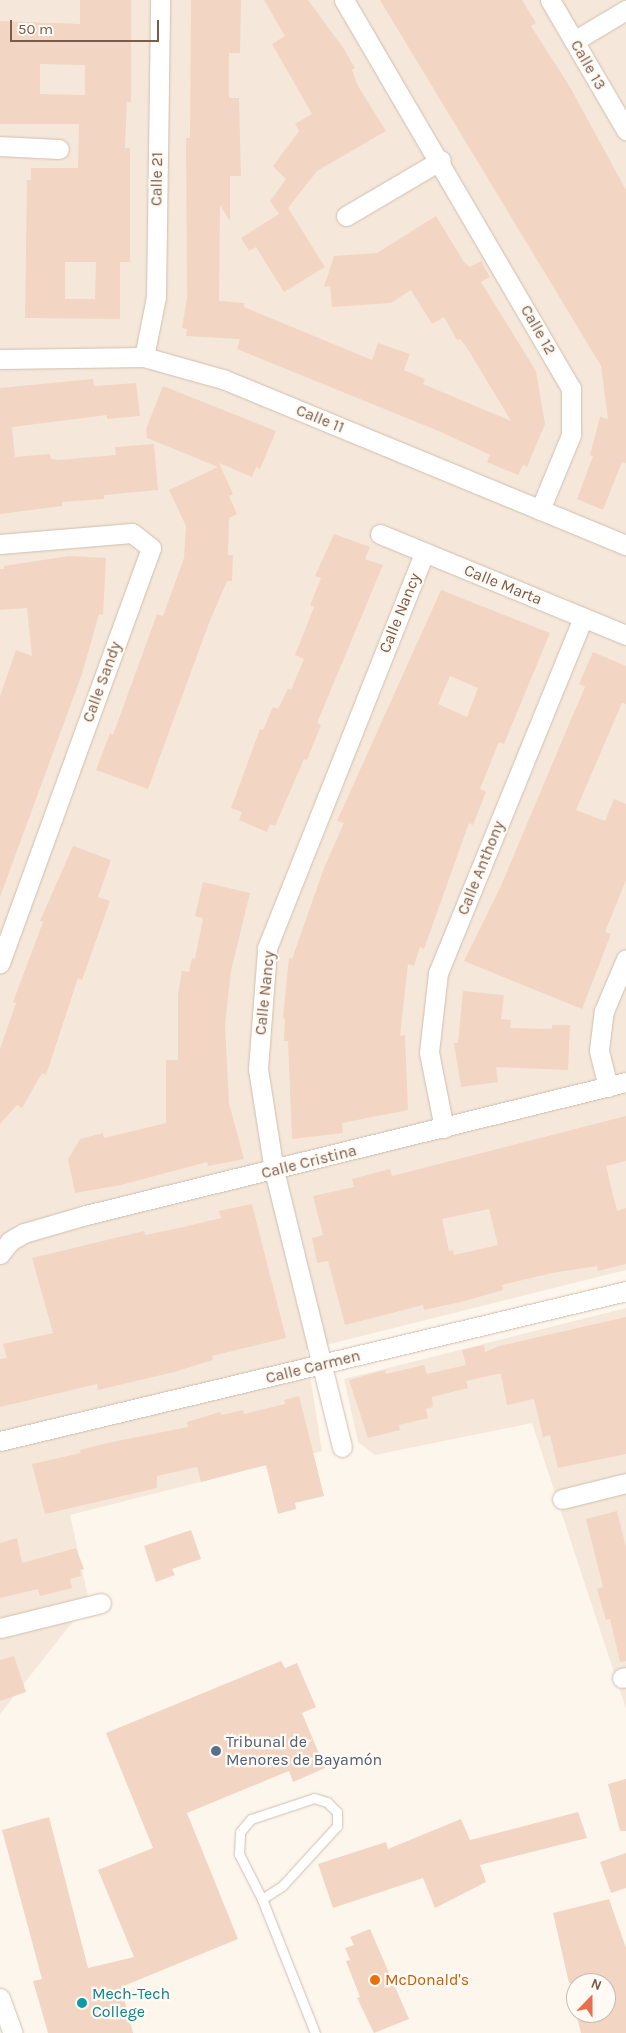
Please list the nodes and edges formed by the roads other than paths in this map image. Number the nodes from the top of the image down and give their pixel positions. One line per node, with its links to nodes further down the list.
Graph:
1 (160, 0): 11 (street, Calle 21)
2 (344, 0): 9 (street, Calle 12)
3 (550, 0): 5 (street, Calle 13)
4 (626, 10): 5 (street)
5 (574, 41): 6 (street, Calle 13)
6 (626, 130)
7 (0, 146): 8 (street)
8 (59, 148)
9 (440, 160): 10 (street); 13 (street, Calle 12)
10 (346, 216)
11 (144, 357): 12 (street, Calle 11); 13 (street, Calle 11)
12 (0, 359)
13 (540, 510): 16 (street, Calle 11)
14 (380, 534): 17 (street, Calle Marta)
15 (0, 544): 21 (street, Calle Sandy)
16 (626, 545)
17 (424, 553): 18 (street, Calle Marta); 24 (street, Calle Nancy)
18 (583, 618): 19 (street, Calle Marta); 23 (street, Calle Anthony)
19 (626, 635)
20 (626, 959): 22 (street)
21 (0, 963)
22 (617, 1085): 23 (street, Calle Cristina)
23 (444, 1128): 24 (street, Calle Cristina)
24 (274, 1171): 25 (street, Calle Cristina); 27 (street, Calle Nancy)
25 (0, 1254)
26 (626, 1291): 27 (street, Calle Carmen)
27 (322, 1365): 28 (street, Calle Carmen); 29 (street, Calle Nancy)
28 (0, 1441)
29 (342, 1447)
30 (626, 1483): 31 (street)
31 (562, 1499)
32 (101, 1603): 33 (street)
33 (0, 1628)
34 (262, 1899): 34 (lane); 37 (lane)
35 (0, 1998): 36 (street)
36 (13, 2033)
37 (315, 2033)

